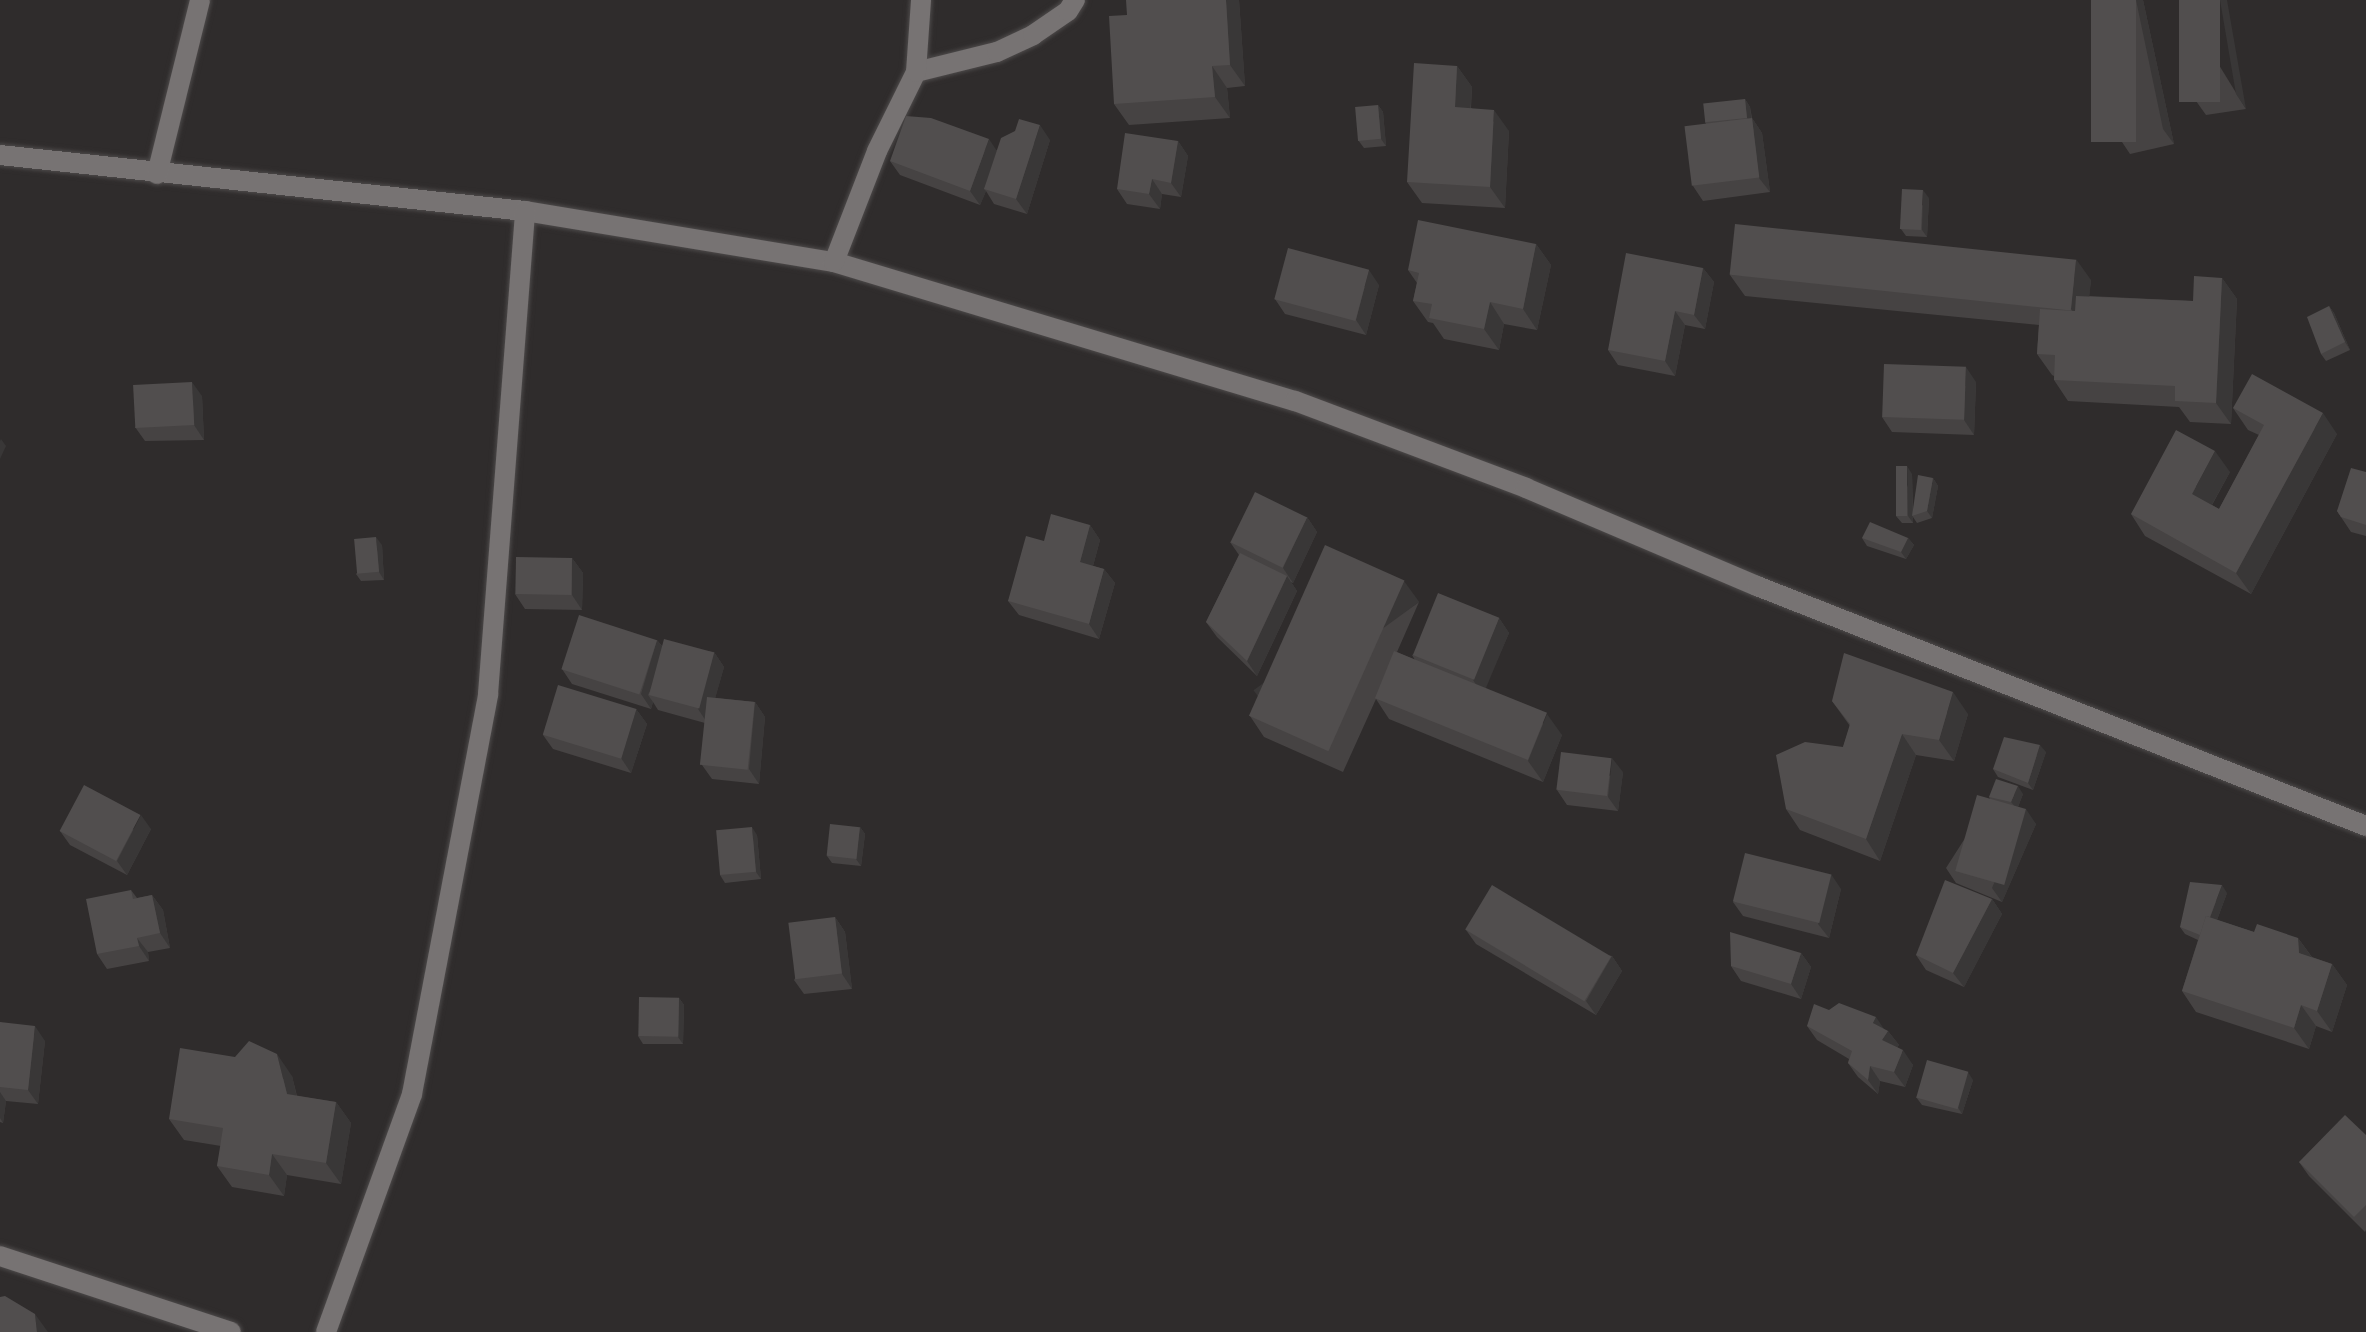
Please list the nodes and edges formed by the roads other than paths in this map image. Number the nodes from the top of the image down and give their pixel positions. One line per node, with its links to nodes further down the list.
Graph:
1 (200, 0): 6 (street)
2 (921, 0): 4 (street)
3 (1075, 0): 4 (street)
4 (916, 72): 8 (street)
5 (0, 155): 6 (street)
6 (157, 174): 7 (street)
7 (525, 211): 8 (street); 12 (street)
8 (834, 262): 9 (street)
9 (2366, 826)
10 (0, 1256): 11 (street)
11 (231, 1332)
12 (326, 1332)

